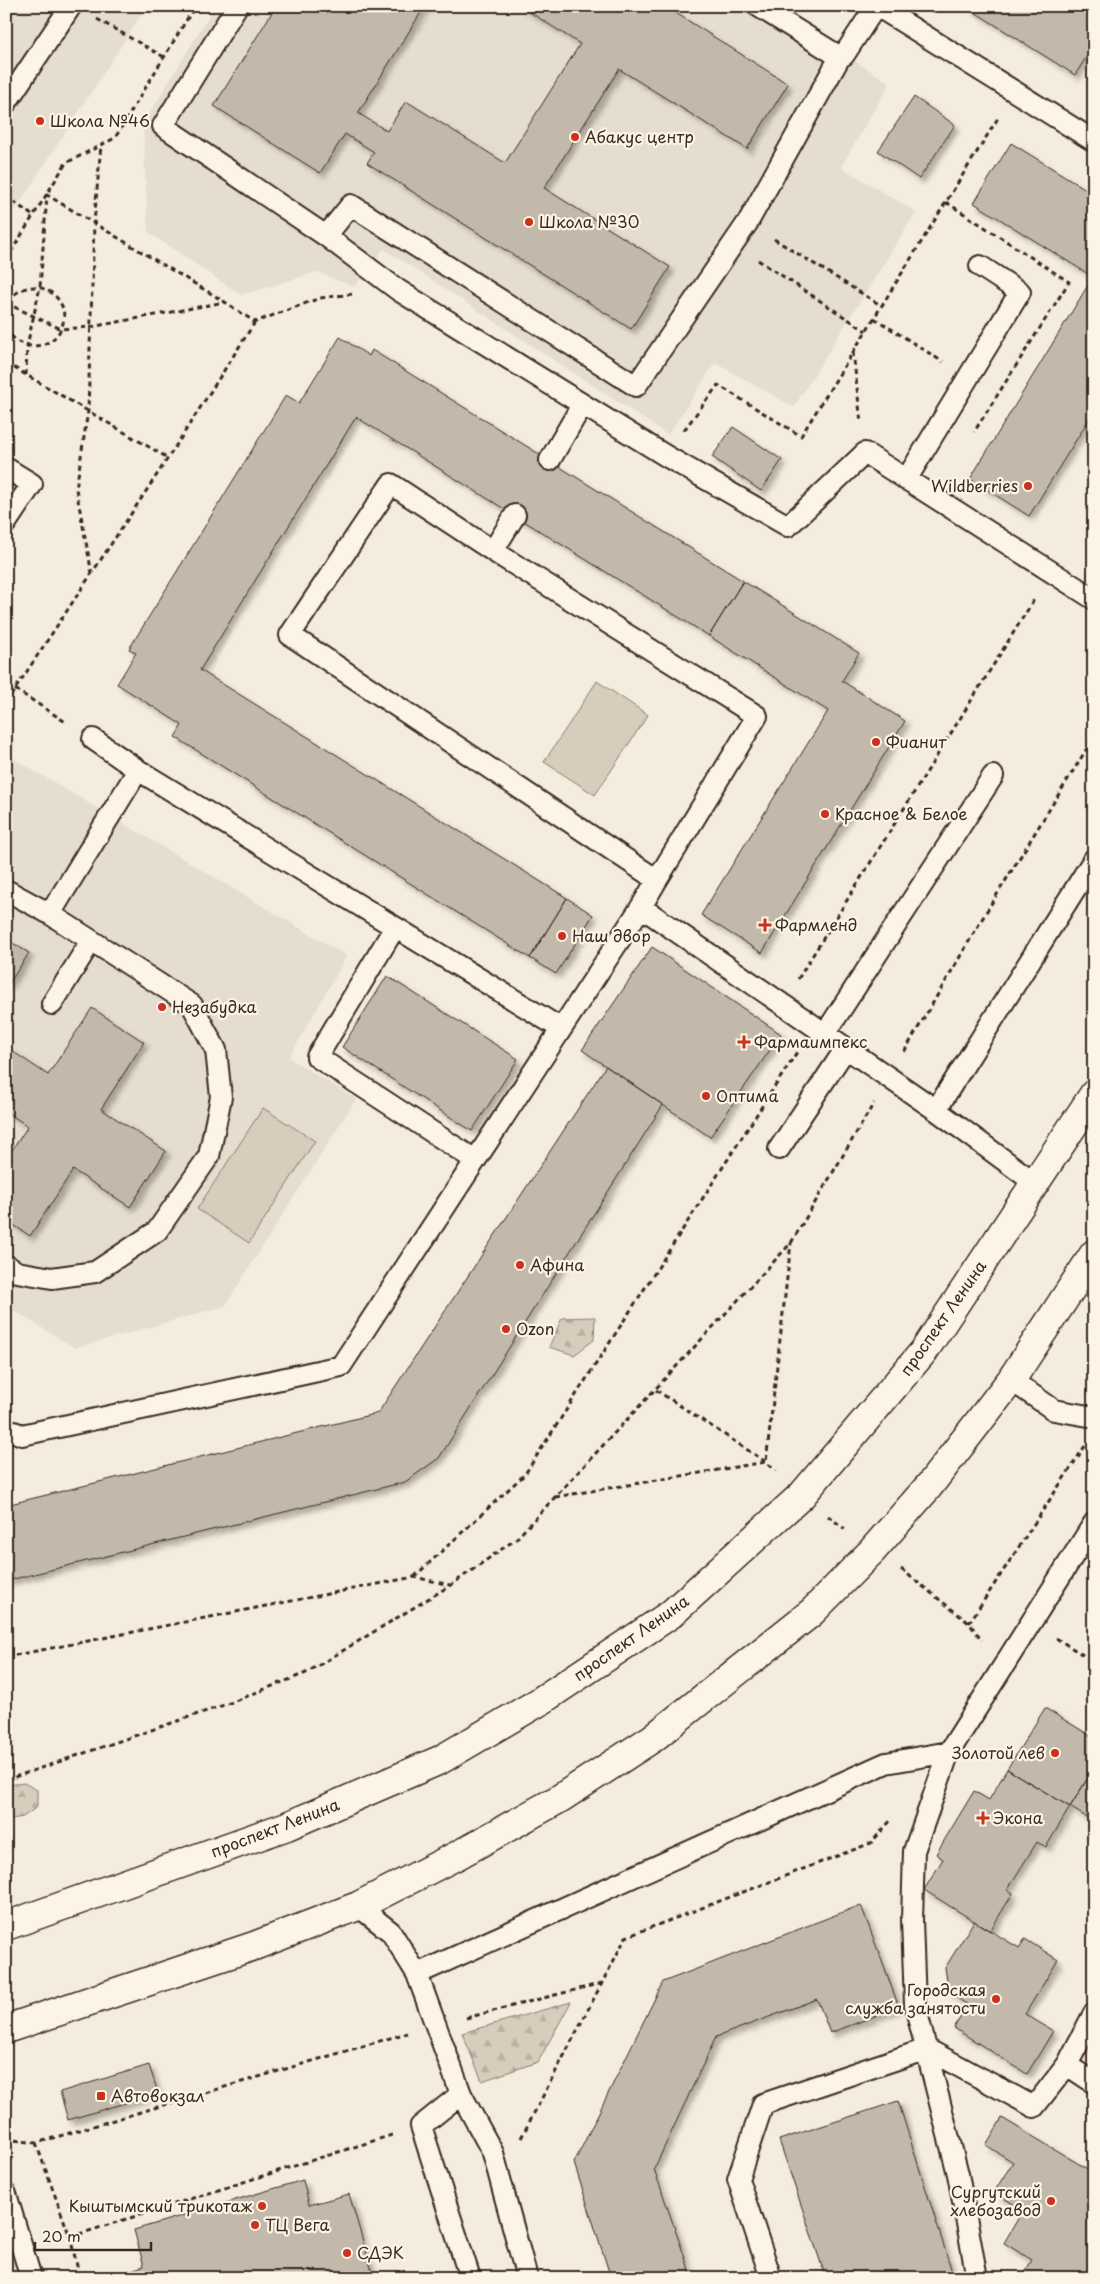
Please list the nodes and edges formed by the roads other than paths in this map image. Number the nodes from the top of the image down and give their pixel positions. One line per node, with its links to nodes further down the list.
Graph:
1 (71, 6): 6 (lane)
2 (237, 6): 8 (lane)
3 (758, 6): 5 (lane)
4 (876, 6): 5 (lane); 7 (lane)
5 (840, 57): 8 (lane)
6 (6, 103)
7 (1094, 141)
8 (326, 236): 10 (lane)
9 (980, 266): 13 (lane)
10 (582, 405): 11 (lane); 13 (lane)
11 (550, 460)
12 (6, 468): 15 (lane)
13 (906, 480): 17 (lane)
14 (515, 515): 16 (lane)
15 (6, 523)
16 (493, 551): 22 (lane); 22 (lane)
17 (1094, 599)
18 (93, 739): 19 (lane)
19 (138, 770): 25 (lane); 26 (lane)
20 (993, 776): 30 (lane)
21 (1094, 859): 33 (lane)
22 (657, 880): 24 (lane)
23 (6, 890): 25 (lane)
24 (641, 907): 29 (lane); 30 (lane)
25 (50, 914): 27 (lane)
26 (395, 926): 29 (lane); 35 (lane)
27 (91, 941): 28 (lane); 38 (lane)
28 (52, 1004)
29 (560, 1028): 35 (lane)
30 (819, 1030): 31 (lane)
31 (846, 1048): 33 (lane); 34 (lane)
32 (1094, 1094): 36 (main road, проспект Ленина)
33 (936, 1110): 36 (lane)
34 (779, 1149)
35 (475, 1160): 41 (lane)
36 (1035, 1183): 45 (main road, проспект Ленина)
37 (1094, 1254): 39 (main road)
38 (6, 1265)
39 (1011, 1380): 40 (lane); 44 (main road)
40 (1094, 1417)
41 (6, 1429)
42 (1094, 1523): 43 (lane)
43 (949, 1752): 46 (lane); 49 (lane)
44 (358, 1906): 46 (lane); 48 (main road)
45 (6, 1926)
46 (417, 1974): 52 (lane)
47 (1094, 2013): 50 (lane)
48 (6, 2029)
49 (926, 2049): 50 (lane); 57 (lane); 58 (lane)
50 (1067, 2065): 51 (lane)
51 (1094, 2083)
52 (461, 2094): 55 (lane); 56 (lane)
53 (6, 2194): 54 (lane)
54 (31, 2278)
55 (470, 2278)
56 (527, 2278)
57 (772, 2278)
58 (977, 2278)

